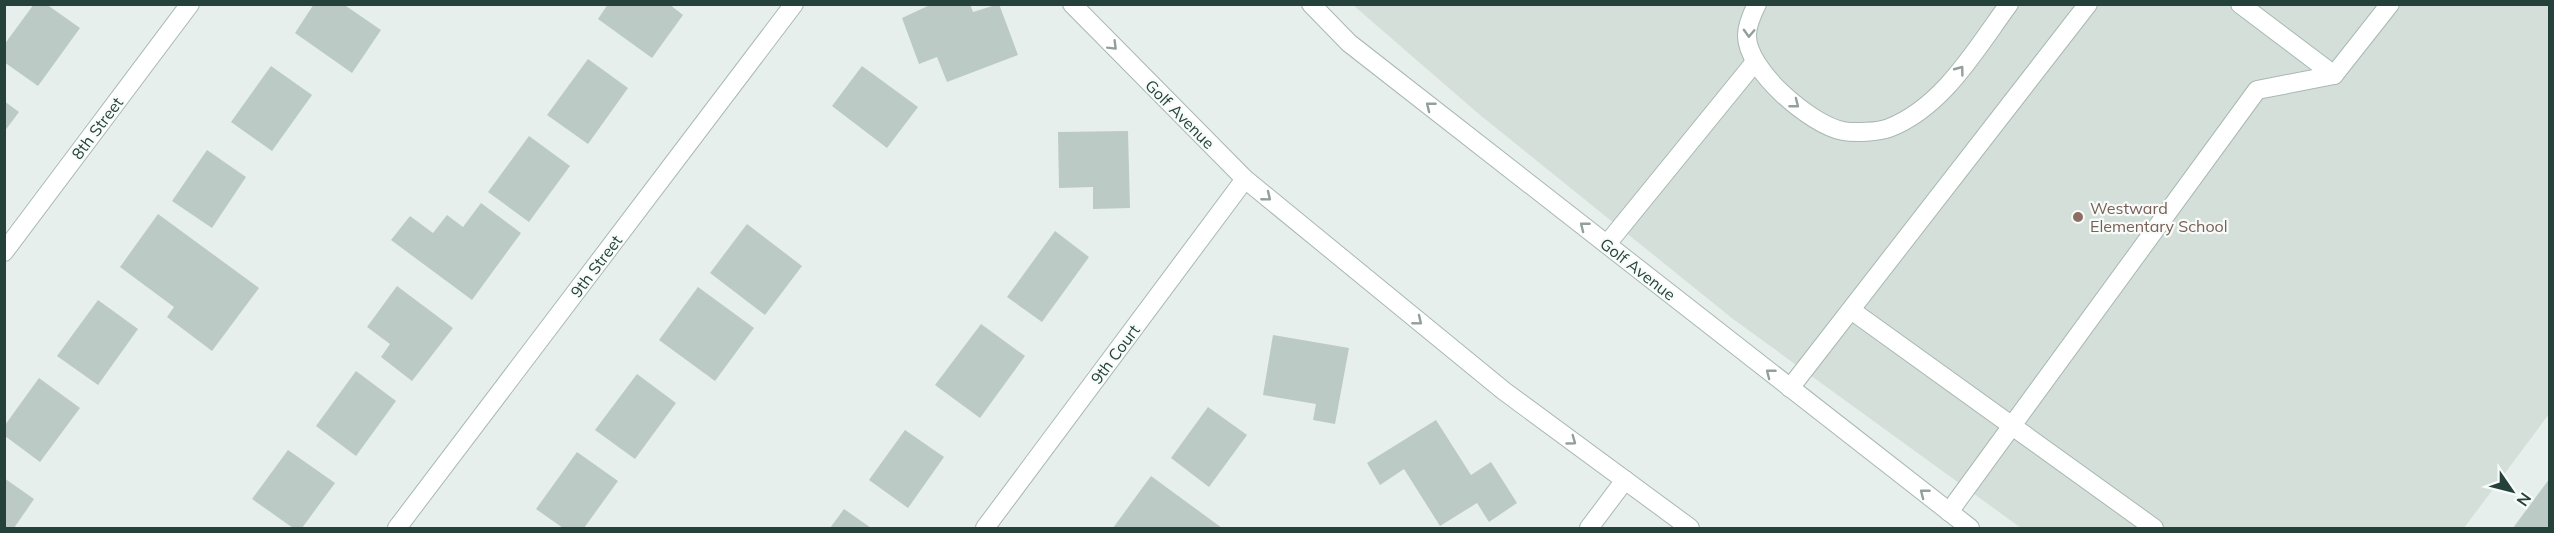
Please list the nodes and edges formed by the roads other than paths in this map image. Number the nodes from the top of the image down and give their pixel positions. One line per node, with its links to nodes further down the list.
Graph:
1 (190, 4): 14 (street, 8th Street)
2 (794, 4): 20 (street, 9th Street)
3 (1072, 4): 12 (street, Golf Avenue, one-way to 12)
4 (1311, 4): 13 (street, Golf Avenue, one-way to 4)
5 (1757, 4): 10 (street, one-way to 10)
6 (2009, 4): 10 (street, one-way to 6)
7 (2088, 4): 15 (street)
8 (2240, 4): 11 (street)
9 (2390, 4): 11 (street)
10 (1755, 62): 13 (street)
11 (2334, 75): 17 (street)
12 (1245, 179): 18 (street, Golf Avenue, one-way to 18); 21 (street, 9th Court)
13 (1607, 244): 16 (street, Golf Avenue, one-way to 13)
14 (4, 252)
15 (1851, 310): 16 (street); 17 (street)
16 (1790, 388): 19 (street, Golf Avenue, one-way to 16)
17 (2012, 427): 19 (street); 25 (street)
18 (1625, 480): 22 (street); 23 (street, Golf Avenue)
19 (1949, 512): 24 (street, Golf Avenue)
20 (397, 528)
21 (985, 528)
22 (1589, 528)
23 (1690, 528)
24 (1970, 528)
25 (2154, 528)

